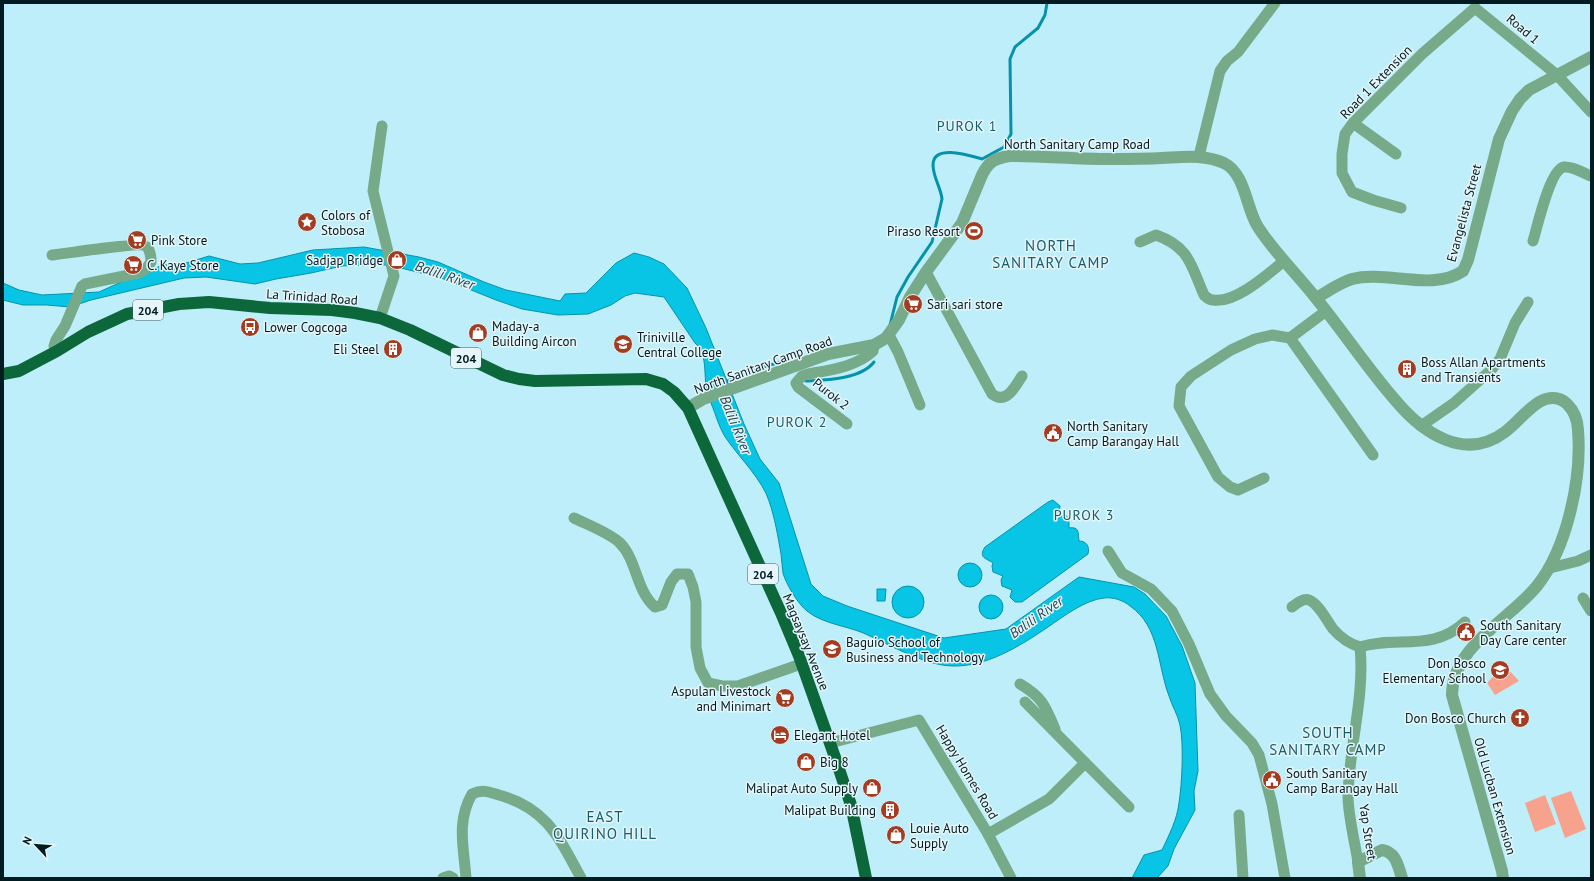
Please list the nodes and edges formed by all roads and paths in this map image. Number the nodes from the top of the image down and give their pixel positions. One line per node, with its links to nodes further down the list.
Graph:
1 (1275, 3): 9 (street)
2 (1476, 5): 4 (street, Road 1); 6 (street, Road 1 Extension)
3 (1591, 57): 4 (street, Evangelista Street)
4 (1557, 75): 5 (street, Road 1); 17 (street, Evangelista Street)
5 (1591, 112)
6 (1353, 123): 8 (street); 11 (street, Road 1 Extension)
7 (382, 126): 20 (street)
8 (1396, 154)
9 (1199, 156): 15 (street, North Sanitary Camp Road); 16 (street, North Sanitary Camp Road)
10 (1591, 176): 12 (street)
11 (1401, 208)
12 (1533, 241)
13 (1140, 242): 15 (street)
14 (52, 255): 24 (street)
15 (1284, 261): 17 (street, North Sanitary Camp Road)
16 (926, 272): 21 (street, North Sanitary Camp Road); 26 (street)
17 (1316, 298): 19 (street)
18 (1528, 302): 31 (street)
19 (1326, 311): 22 (street); 31 (street)
20 (380, 318): 24 (highway, La Trinidad Road / 204); 27 (highway, La Trinidad Road / 204)
21 (889, 335): 23 (street, North Sanitary Camp Road); 28 (street)
22 (1290, 338): 32 (street); 33 (street)
23 (874, 345): 29 (street, North Sanitary Camp Road); 30 (street, Purok 2)
24 (57, 351): 25 (highway, La Trinidad Road / 204)
25 (3, 374)
26 (1022, 376)
27 (646, 379): 29 (highway, Magsaysay Avenue / 204)
28 (920, 405)
29 (688, 408): 43 (highway, Magsaysay Avenue / 204)
30 (847, 424)
31 (1421, 426): 37 (street)
32 (1373, 455)
33 (1264, 478)
34 (574, 518): 43 (street)
35 (1108, 552): 60 (street)
36 (1591, 555): 37 (street)
37 (1550, 568): 63 (street, Old Lucban Extension)
38 (1583, 598): 40 (street)
39 (1292, 607): 42 (street)
40 (1591, 611)
41 (1465, 622): 42 (street)
42 (1360, 647): 52 (street, Yap Street)
43 (801, 664): 47 (highway, Magsaysay Avenue / 204)
44 (1020, 684): 46 (street)
45 (1025, 702): 46 (street)
46 (1057, 733): 48 (street)
47 (830, 743): 51 (street, Happy Homes Road); 57 (highway, Magsaysay Avenue / 204)
48 (1085, 763): 49 (street); 51 (street)
49 (1129, 807)
50 (1239, 815): 59 (street)
51 (988, 834): 58 (street, Happy Homes Road)
52 (1358, 862): 61 (street, Yap Street); 62 (street)
53 (443, 878): 54 (street)
54 (453, 878)
55 (466, 878): 56 (street)
56 (581, 878)
57 (866, 878)
58 (1011, 878)
59 (1243, 878)
60 (1285, 878)
61 (1360, 878)
62 (1402, 878)
63 (1503, 878)

